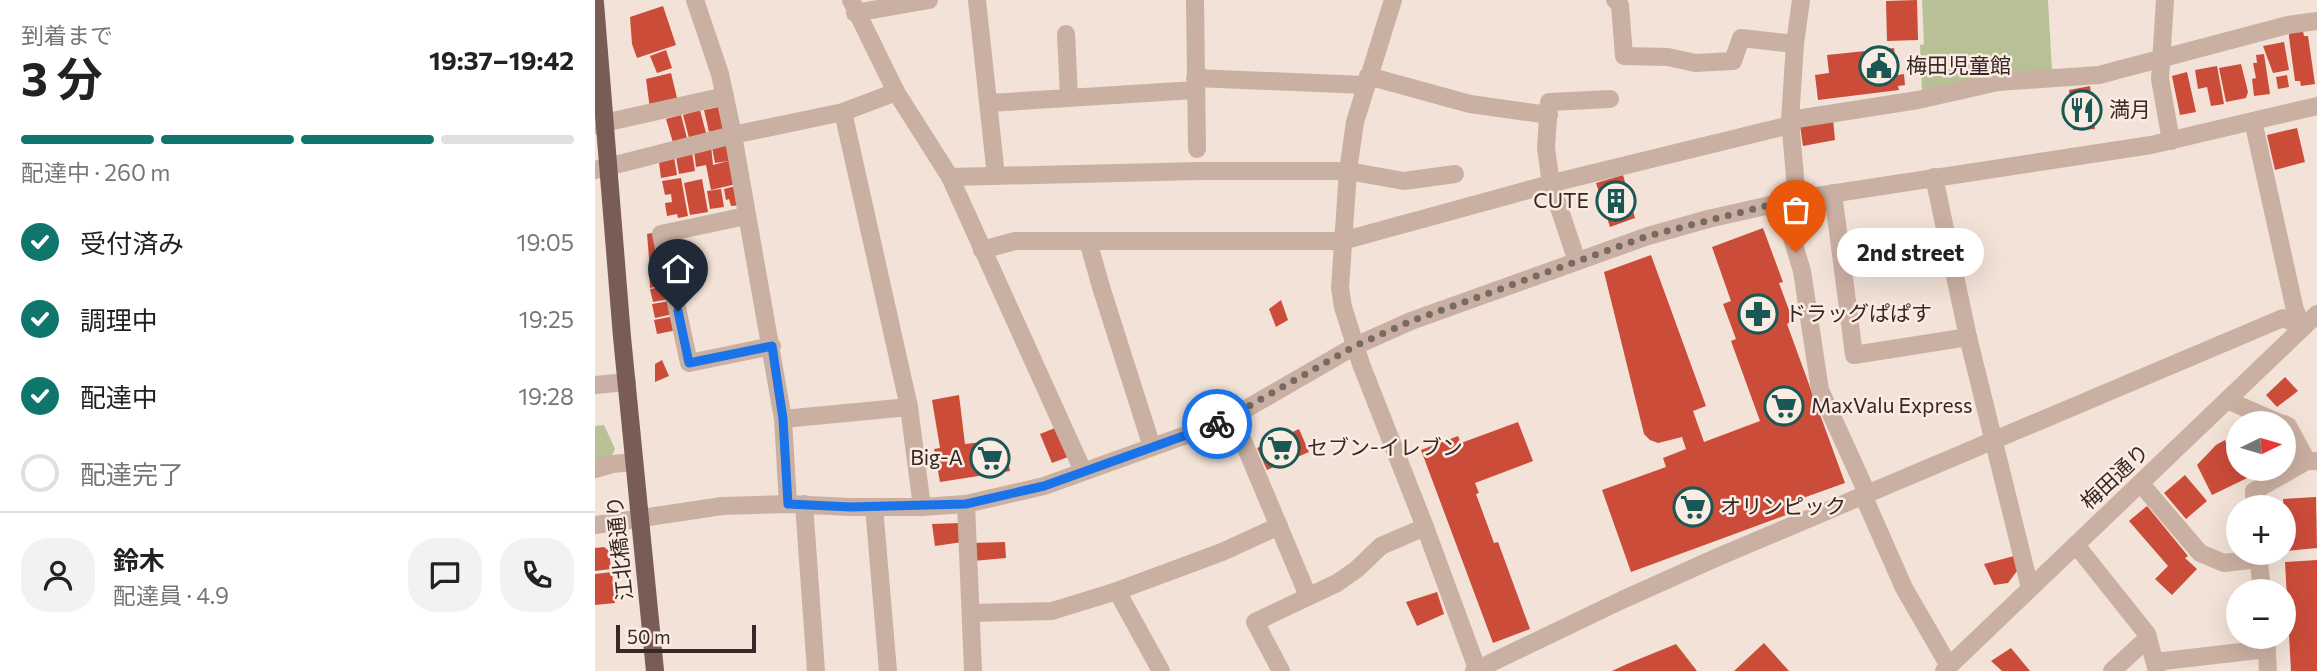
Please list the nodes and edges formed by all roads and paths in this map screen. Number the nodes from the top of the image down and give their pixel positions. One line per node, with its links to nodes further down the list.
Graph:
1 (695, 0): 19 (street)
2 (929, 0): 10 (street)
3 (977, 0): 22 (street)
4 (1195, 0): 17 (street)
5 (1393, 0): 16 (street)
6 (1615, 0): 13 (street)
7 (1801, 0): 13 (street)
8 (2165, 0): 15 (street)
9 (595, 3): 14 (main road, 江北橋通り)
10 (853, 7): 18 (street)
11 (2317, 21): 15 (street)
12 (1066, 34): 20 (street)
13 (1795, 44): 27 (street)
14 (597, 45): 28 (main road, 江北橋通り)
15 (2161, 59): 27 (street); 30 (street)
16 (1367, 81): 17 (street); 25 (street); 33 (street)
17 (1195, 84): 20 (street); 31 (street)
18 (896, 92): 24 (street); 36 (street)
19 (725, 96): 28 (street); 29 (street)
20 (1069, 96): 22 (street)
21 (1611, 99): 25 (street)
22 (989, 103): 35 (street)
23 (2317, 106): 26 (street)
24 (843, 112): 29 (street); 54 (street)
25 (1549, 115): 38 (street)
26 (2253, 121): 30 (street); 47 (street)
27 (1790, 122): 38 (street); 40 (street)
28 (600, 125): 32 (main road, 江北橋通り)
29 (733, 135): 32 (street); 41 (street)
30 (2171, 141): 37 (street)
31 (1198, 149)
32 (602, 169): 51 (main road, 江北橋通り)
33 (1348, 171): 34 (street); 35 (street); 43 (street)
34 (1455, 174)
35 (996, 176): 36 (street)
36 (950, 177): 44 (street)
37 (1934, 177): 39 (street); 48 (street)
38 (1551, 184): 43 (street); 45 (street)
39 (1833, 193): 40 (street); 48 (street)
40 (1789, 201): 45 (street); 66 (street)
41 (747, 216): 49 (street); 49 (street)
42 (1088, 241): 43 (street); 44 (street); 60 (street)
43 (1342, 241): 50 (street)
44 (982, 250): 64 (street)
45 (1577, 261): 50 (street)
46 (2317, 314): 47 (street, 梅田通り)
47 (2303, 327): 53 (street, 梅田通り); 59 (street)
48 (1968, 337): 59 (street)
49 (772, 346): 57 (street)
50 (1355, 346): 56 (street); 75 (street)
51 (627, 382): 52 (street); 61 (main road, 江北橋通り)
52 (595, 385)
53 (2227, 400): 55 (street); 65 (street, 梅田通り)
54 (909, 407): 57 (street); 71 (street)
55 (2253, 411)
56 (1233, 417): 60 (street); 74 (street)
57 (783, 419): 68 (street)
58 (2296, 438): 62 (street)
59 (1993, 442): 66 (street); 78 (street)
60 (1152, 447): 64 (street)
61 (635, 461): 63 (street); 72 (main road, 江北橋通り)
62 (2312, 461): 67 (street)
63 (595, 469)
64 (1083, 471): 69 (street)
65 (2141, 484): 76 (street, 梅田通り); 77 (street)
66 (1865, 494): 86 (street); 87 (street)
67 (2254, 495)
68 (796, 504): 70 (street); 72 (street); 89 (street)
69 (966, 504): 71 (street); 81 (street)
70 (874, 507): 71 (street); 90 (street)
71 (922, 507)
72 (640, 519): 73 (street); 88 (main road, 江北橋通り)
73 (595, 525)
74 (1279, 526): 79 (street); 80 (street)
75 (1425, 527): 80 (street); 87 (street)
76 (2076, 545): 78 (street, 梅田通り); 82 (street)
77 (2226, 562)
78 (2030, 588): 86 (street, 梅田通り)
79 (1117, 591): 81 (street); 92 (street)
80 (1308, 596): 93 (street)
81 (971, 613): 91 (street)
82 (2148, 638): 85 (street); 94 (street)
83 (2238, 649): 85 (street)
84 (2267, 649): 95 (street)
85 (2156, 666)
86 (1947, 668)
87 (1477, 670)
88 (655, 671)
89 (816, 671)
90 (888, 671)
91 (973, 671)
92 (1161, 671)
93 (1281, 671)
94 (2112, 671)
95 (2268, 671)

